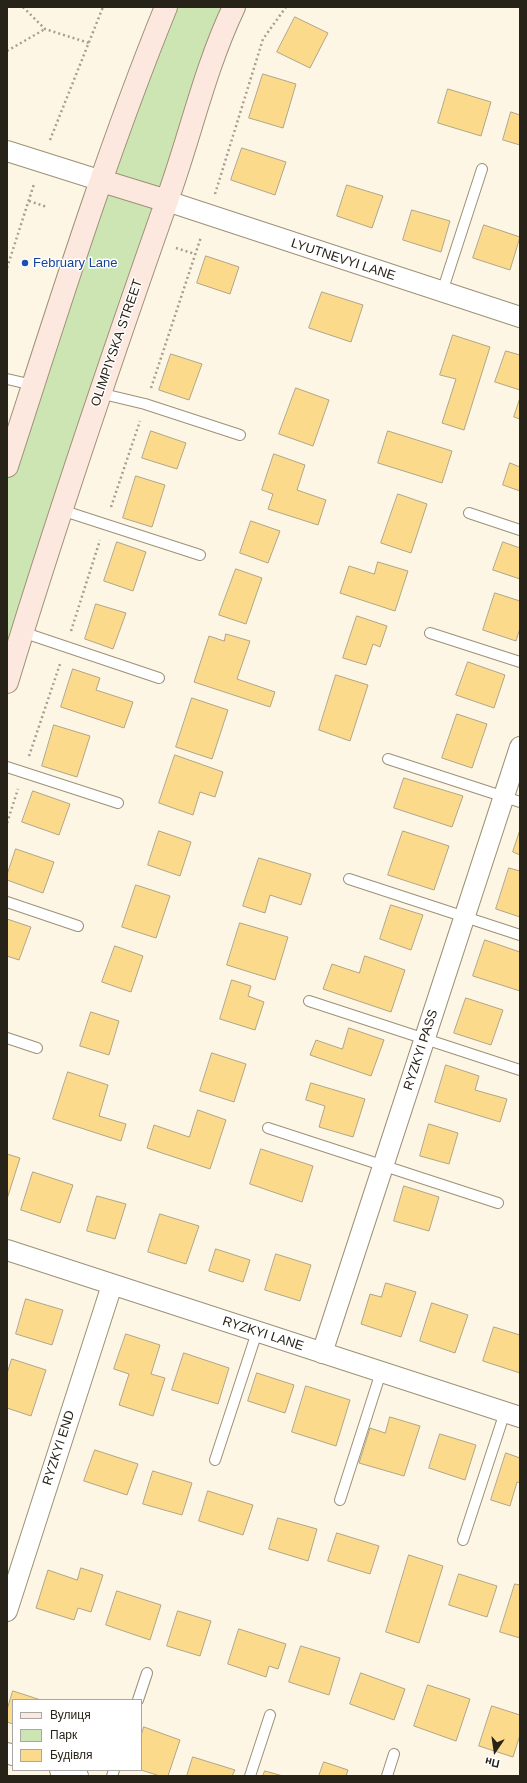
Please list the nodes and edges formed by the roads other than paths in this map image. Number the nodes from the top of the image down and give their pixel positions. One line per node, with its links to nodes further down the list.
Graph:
1 (166, 7): 5 (main road)
2 (234, 7): 6 (main road, OLIMPIYSKA STREET)
3 (7, 151): 5 (street)
4 (482, 169): 7 (lane)
5 (102, 181): 6 (main road); 10 (main road)
6 (167, 201): 7 (street, LYUTNEVYI LANE); 11 (main road, OLIMPIYSKA STREET)
7 (442, 292): 8 (street, LYUTNEVYI LANE)
8 (520, 318)
9 (7, 379): 10 (lane)
10 (33, 385): 13 (main road)
11 (99, 393): 12 (lane); 14 (main road, OLIMPIYSKA STREET)
12 (240, 435)
13 (7, 466)
14 (61, 510): 17 (lane); 18 (main road, OLIMPIYSKA STREET)
15 (469, 513): 16 (lane)
16 (520, 530)
17 (200, 555)
18 (22, 632): 21 (lane); 22 (main road, OLIMPIYSKA STREET)
19 (430, 633): 20 (lane)
20 (520, 662)
21 (159, 678)
22 (7, 682)
23 (520, 747): 26 (street, RYZKYI PASS)
24 (388, 759): 26 (lane)
25 (7, 767): 27 (lane)
26 (512, 799): 30 (street, RYZKYI PASS)
27 (118, 803)
28 (349, 879): 30 (lane)
29 (7, 902): 31 (lane)
30 (465, 917): 32 (lane); 35 (street, RYZKYI PASS)
31 (78, 926)
32 (520, 935)
33 (309, 1001): 35 (lane)
34 (7, 1038): 36 (lane)
35 (425, 1039): 37 (lane); 39 (street, RYZKYI PASS)
36 (37, 1048)
37 (520, 1070)
38 (268, 1128): 39 (lane)
39 (384, 1165): 40 (lane); 44 (street, RYZKYI PASS)
40 (498, 1203)
41 (7, 1250): 42 (street, RYZKYI LANE)
42 (112, 1284): 43 (street, RYZKYI LANE); 50 (street, RYZKYI END)
43 (257, 1332): 44 (street, RYZKYI LANE); 47 (lane)
44 (322, 1353): 45 (street, RYZKYI LANE)
45 (381, 1372): 46 (street, RYZKYI LANE); 48 (lane)
46 (512, 1415): 49 (lane)
47 (215, 1460)
48 (340, 1500)
49 (463, 1540)
50 (7, 1611)
51 (147, 1673): 52 (lane)
52 (138, 1699)
53 (270, 1714): 57 (lane)
54 (394, 1754): 58 (lane)
55 (63, 1771): 56 (street)
56 (78, 1776)
57 (250, 1776)
58 (387, 1776)

